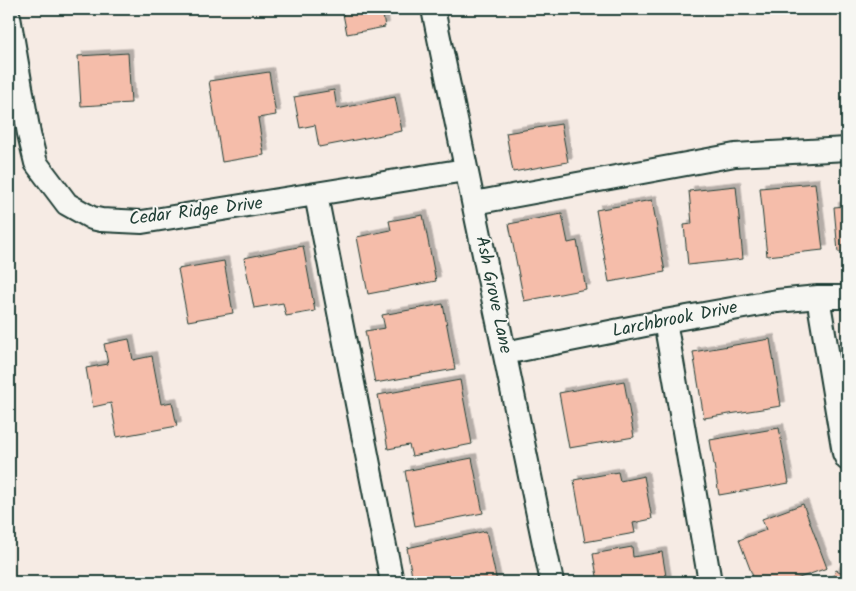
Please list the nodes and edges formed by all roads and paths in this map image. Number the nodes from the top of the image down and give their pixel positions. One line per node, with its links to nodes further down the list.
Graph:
1 (433, 9): 4 (street, Ash Grove Lane)
2 (9, 17): 5 (street, Cedar Ridge Drive)
3 (847, 149): 6 (street)
4 (465, 170): 5 (street, Cedar Ridge Drive); 6 (street, Ash Grove Lane)
5 (316, 195): 12 (street)
6 (474, 203): 10 (street, Ash Grove Lane)
7 (847, 296): 8 (street, Larchbrook Drive)
8 (818, 297): 9 (street, Larchbrook Drive); 11 (street)
9 (665, 321): 10 (street, Larchbrook Drive); 14 (street)
10 (505, 353): 13 (street, Ash Grove Lane)
11 (847, 459)
12 (392, 582)
13 (552, 582)
14 (710, 582)

